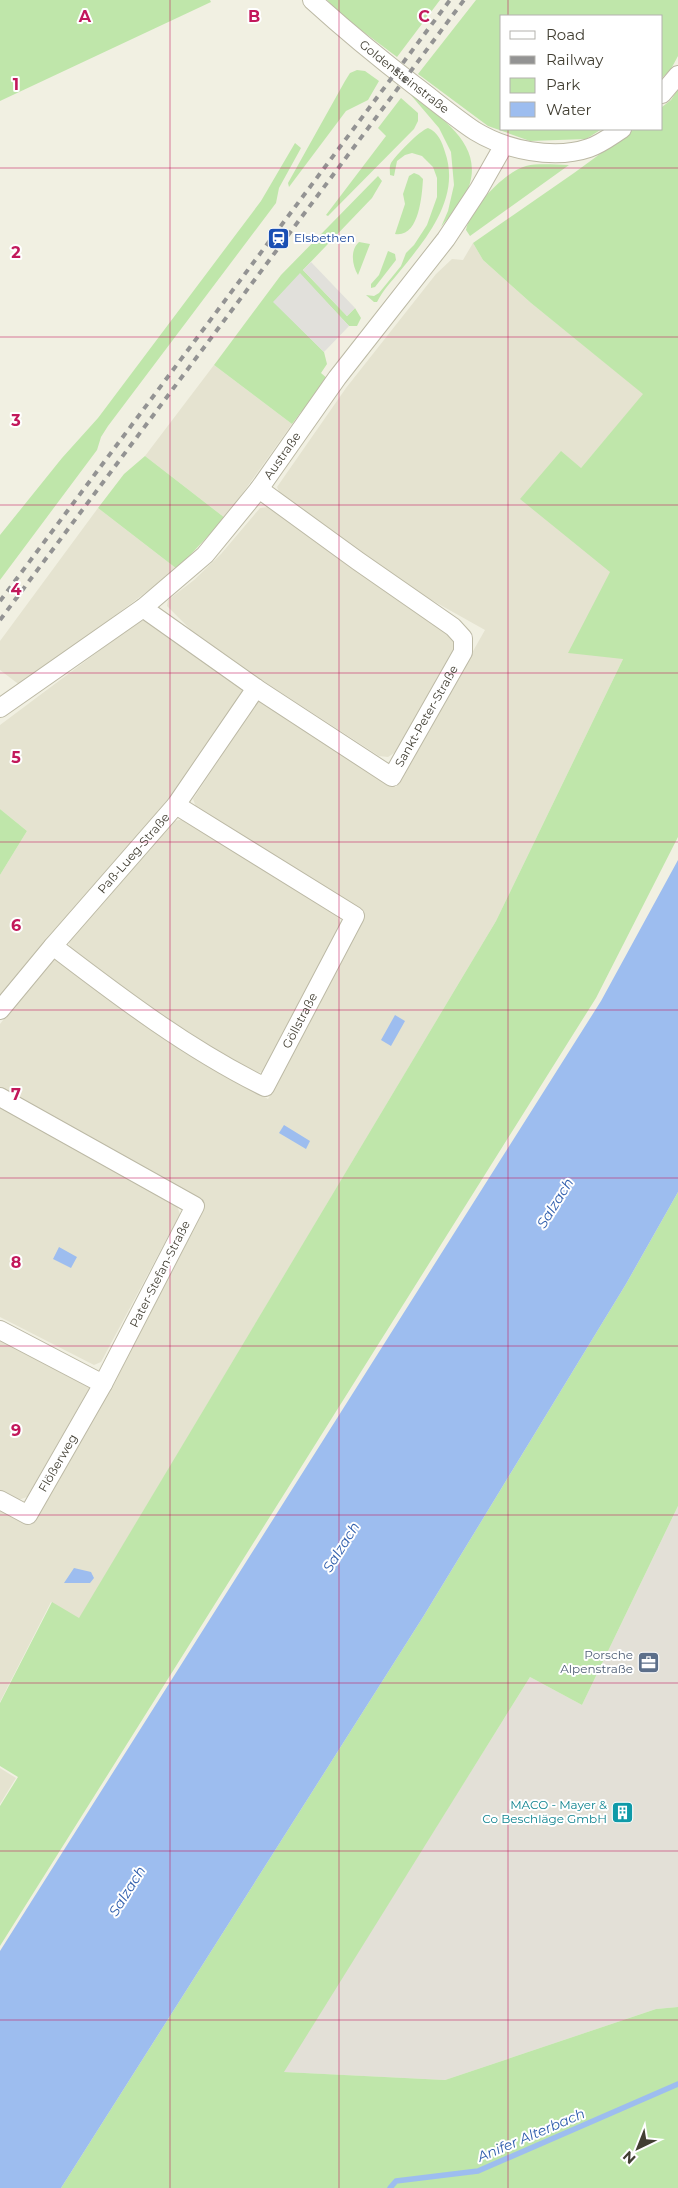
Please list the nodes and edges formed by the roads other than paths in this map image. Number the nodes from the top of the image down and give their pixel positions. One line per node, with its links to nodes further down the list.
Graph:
1 (312, 0): 5 (street, Goldensteinstraße)
2 (678, 75): 3 (street)
3 (663, 93)
4 (620, 130): 5 (street, Goldensteinstraße)
5 (504, 145): 6 (street, Austraße)
6 (259, 489): 7 (street, Austraße); 8 (street, Sankt-Peter-Straße)
7 (143, 608): 8 (street, Sankt-Peter-Straße); 9 (street, Austraße)
8 (256, 688): 10 (street, Paß-Lueg-Straße)
9 (0, 708)
10 (176, 805): 11 (street, Paß-Lueg-Straße); 11 (street, Göllstraße)
11 (53, 946): 12 (street, Paß-Lueg-Straße)
12 (0, 1010)
13 (0, 1097): 15 (street, Pater-Stefan-Straße)
14 (0, 1330): 15 (street)
15 (103, 1384): 16 (street, Flößerweg)
16 (0, 1500)

